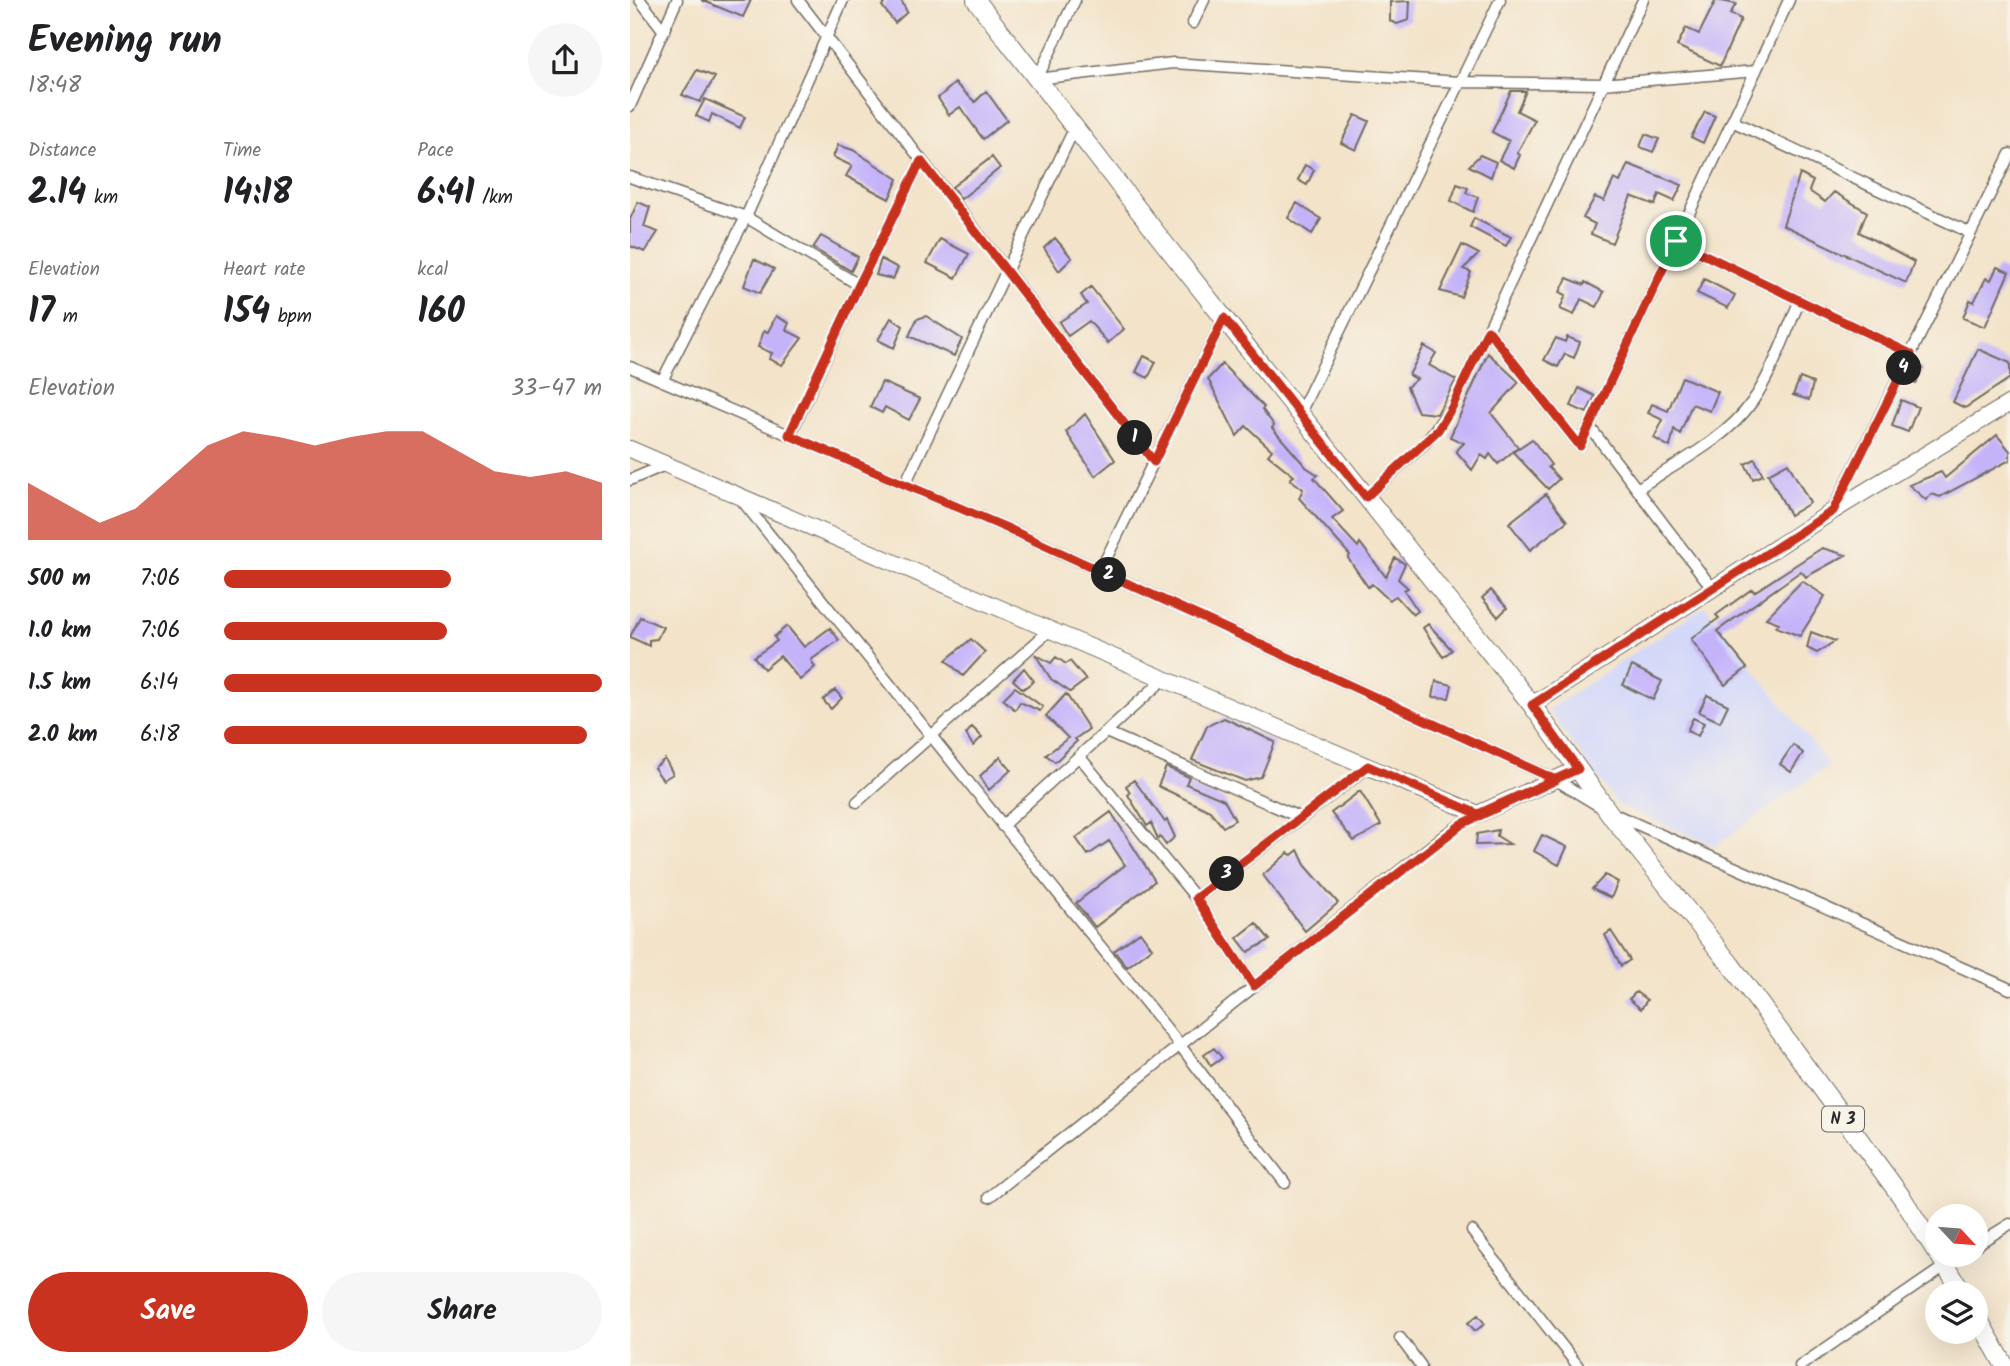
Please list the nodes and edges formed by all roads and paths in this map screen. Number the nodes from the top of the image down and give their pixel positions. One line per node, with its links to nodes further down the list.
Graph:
1 (640, 0): 12 (street)
2 (677, 0): 12 (street)
3 (798, 0): 13 (street)
4 (843, 0): 13 (street)
5 (976, 0): 15 (main road, N 3)
6 (1075, 0): 15 (street)
7 (1205, 0): 11 (street)
8 (1500, 0): 16 (street)
9 (1643, 0): 17 (street)
10 (1789, 0): 14 (street)
11 (1193, 23)
12 (664, 31): 18 (street)
13 (826, 36): 22 (street); 24 (street)
14 (1756, 71): 17 (street); 19 (street)
15 (1037, 79): 16 (street); 20 (main road, N 3)
16 (1460, 82): 17 (street); 36 (street)
17 (1602, 84): 31 (street)
18 (630, 106)
19 (1732, 121): 25 (street); 26 (street)
20 (1075, 127): 27 (street); 30 (main road, N 3)
21 (2010, 154): 25 (street)
22 (921, 161): 27 (street); 28 (street)
23 (630, 177): 24 (street)
24 (746, 217): 28 (street); 34 (street)
25 (1971, 233): 32 (street)
26 (1676, 241): 29 (street); 37 (street)
27 (1006, 273): 40 (street); 43 (street)
28 (859, 285): 38 (street)
29 (1800, 300): 32 (street); 44 (street)
30 (1224, 318): 36 (main road, N 3); 40 (street)
31 (1488, 330): 37 (street); 46 (street)
32 (1911, 354): 47 (street)
33 (630, 367): 34 (street)
34 (662, 381): 38 (street)
35 (2010, 403): 47 (street)
36 (1300, 413): 46 (main road, N 3)
37 (1589, 426): 44 (street)
38 (789, 435): 43 (street)
39 (630, 449): 41 (street)
40 (1154, 462): 48 (street)
41 (665, 465): 42 (street); 45 (street)
42 (630, 480)
43 (905, 484): 48 (street)
44 (1637, 489): 49 (street)
45 (738, 496): 50 (street); 54 (street)
46 (1366, 497): 52 (main road, N 3)
47 (1833, 511): 49 (street)
48 (1100, 571): 58 (street)
49 (1713, 589): 52 (street)
50 (1050, 630): 51 (street); 54 (street)
51 (1163, 680): 53 (street); 56 (street)
52 (1532, 705): 57 (main road, N 3)
53 (1106, 732): 55 (street); 62 (street)
54 (931, 738): 59 (street); 63 (street)
55 (1079, 756): 63 (street); 64 (street)
56 (1368, 766): 61 (street); 62 (street)
57 (1578, 769): 58 (street); 60 (main road, N 3)
58 (1556, 780): 60 (street); 61 (street)
59 (857, 802)
60 (1609, 812): 66 (street); 72 (main road, N 3)
61 (1478, 814): 65 (street)
62 (1301, 818): 64 (street)
63 (1002, 826): 67 (street)
64 (1196, 898): 65 (street)
65 (1254, 986): 67 (street)
66 (2010, 989)
67 (1179, 1044): 68 (street); 69 (street)
68 (1285, 1183)
69 (989, 1197)
70 (2010, 1224): 73 (street)
71 (1472, 1231): 78 (street)
72 (1925, 1233)
73 (1988, 1238)
74 (1927, 1267): 79 (street)
75 (1988, 1336): 80 (main road)
76 (1400, 1338): 77 (street)
77 (1421, 1366)
78 (1578, 1366)
79 (1800, 1366)
80 (2005, 1366)

